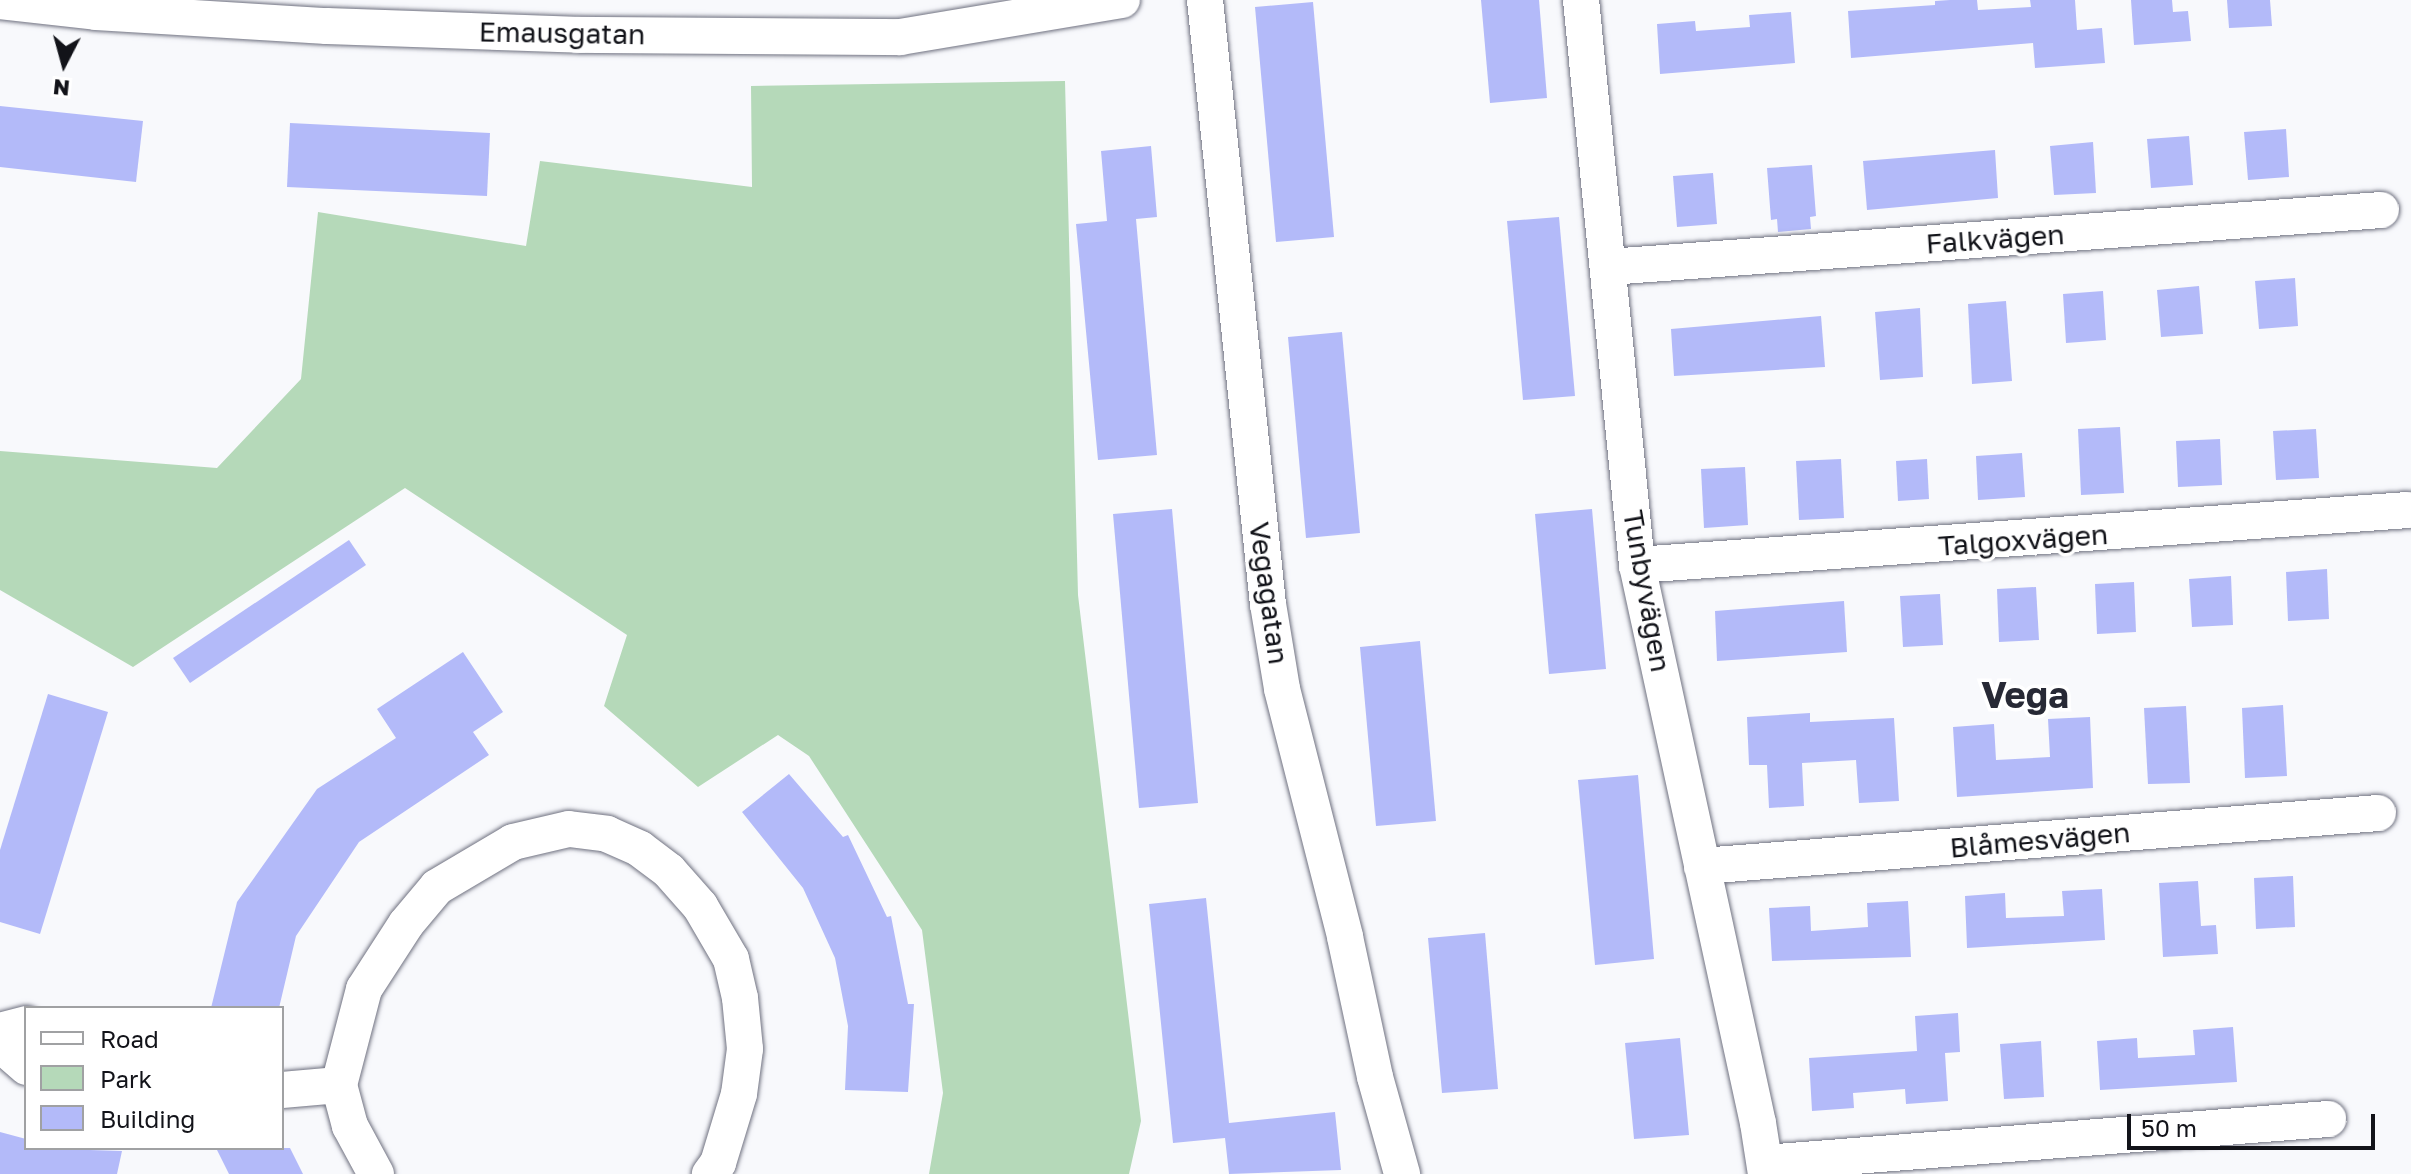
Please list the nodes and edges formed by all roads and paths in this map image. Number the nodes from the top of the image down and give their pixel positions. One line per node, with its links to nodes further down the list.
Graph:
1 (1122, 0): 4 (street, Emausgatan)
2 (1205, 0): 21 (street, Vegagatan)
3 (1581, 0): 6 (street, Tunbyvägen)
4 (0, 1)
5 (2381, 210): 6 (street, Falkvägen)
6 (1609, 267): 8 (street, Tunbyvägen)
7 (2408, 510): 8 (street, Talgoxvägen)
8 (1637, 565): 10 (street, Tunbyvägen)
9 (2378, 813): 10 (street, Blåmesvägen)
10 (1702, 866): 18 (street, Tunbyvägen)
11 (24, 1025): 12 (street)
12 (0, 1031)
13 (0, 1044): 14 (street)
14 (24, 1065)
15 (339, 1085): 16 (street); 19 (street); 20 (street)
16 (284, 1090)
17 (2328, 1119): 18 (street)
18 (1766, 1168)
19 (376, 1174)
20 (710, 1174)
21 (1402, 1174)

